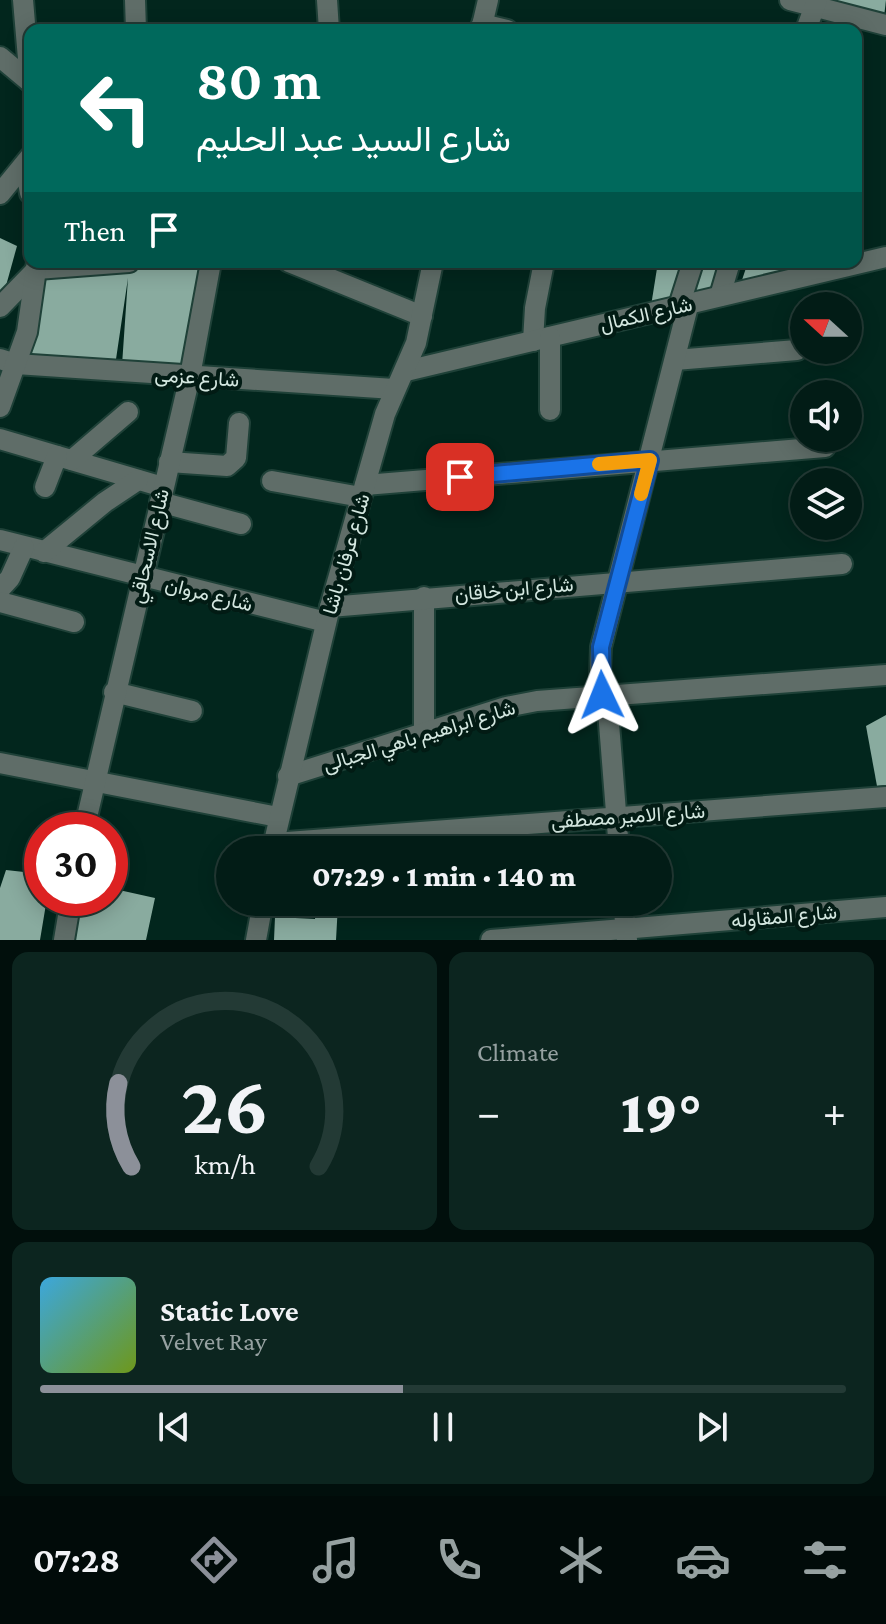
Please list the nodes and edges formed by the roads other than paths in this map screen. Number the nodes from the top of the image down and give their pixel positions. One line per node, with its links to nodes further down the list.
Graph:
1 (23, 0): 7 (street)
2 (135, 0): 8 (street)
3 (327, 0): 9 (street)
4 (488, 0): 10 (street)
5 (790, 0): 6 (street)
6 (816, 3): 11 (street); 12 (street)
7 (25, 24)
8 (136, 24)
9 (329, 24)
10 (483, 24)
11 (808, 24)
12 (886, 25)
13 (0, 57): 14 (street)
14 (24, 77)
15 (24, 165): 16 (street)
16 (0, 194)
17 (886, 257): 18 (street, شارع الكمال)
18 (862, 263)
19 (34, 268): 29 (street)
20 (37, 268): 35 (street)
21 (210, 268): 37 (street, شارع الاسحاقي)
22 (304, 268): 31 (street)
23 (432, 268): 31 (street, شارع عرفان باشا)
24 (543, 268): 32 (street)
25 (692, 268): 30 (street)
26 (728, 268): 28 (street)
27 (839, 268): 28 (street, شارع الكمال)
28 (720, 296): 30 (street, شارع الكمال)
29 (1, 305)
30 (683, 306): 32 (street, شارع الكمال); 34 (street)
31 (422, 316): 36 (street, شارع عرفان باشا)
32 (542, 339): 36 (street, شارع الكمال); 40 (street)
33 (790, 351): 34 (street)
34 (675, 360): 46 (street)
35 (8, 362): 37 (street, شارع عزمى); 39 (street)
36 (406, 371): 38 (street, شارع عرفان باشا)
37 (190, 376): 38 (street, شارع عزمى); 47 (street, شارع الاسحاقي)
38 (394, 389): 51 (street, شارع عرفان باشا)
39 (0, 407)
40 (550, 410)
41 (128, 412): 45 (street)
42 (239, 423): 47 (street)
43 (0, 439): 45 (street)
44 (790, 450): 46 (street)
45 (64, 458): 48 (street); 50 (street)
46 (650, 460): 51 (street); 58 (street)
47 (169, 462): 52 (street, شارع الاسحاقي)
48 (138, 480): 52 (street); 55 (street)
49 (272, 481): 51 (street)
50 (45, 487)
51 (363, 491): 62 (street, شارع عرفان باشا)
52 (161, 495): 53 (street); 57 (street, شارع الاسحاقي)
53 (241, 524)
54 (0, 540): 55 (street, شارع مروان)
55 (34, 549): 57 (street, شارع مروان); 59 (street)
56 (842, 564): 58 (street, شارع ابن خاقان)
57 (142, 577): 62 (street, شارع مروان); 65 (street, شارع الاسحاقي)
58 (621, 580): 60 (street, شارع ابن خاقان); 66 (street)
59 (0, 589)
60 (424, 597): 62 (street, شارع ابن خاقان); 68 (street)
61 (0, 602): 63 (street)
62 (328, 615): 70 (street, شارع عرفان باشا)
63 (74, 622)
64 (886, 675): 66 (street, شارع ابراهيم باهي الجبالى)
65 (114, 692): 67 (street); 71 (street, شارع الاسحاقي)
66 (602, 695): 68 (street, شارع ابراهيم باهي الجبالى); 75 (street)
67 (192, 711)
68 (424, 732): 70 (street, شارع ابراهيم باهي الجبالى)
69 (0, 763): 71 (street)
70 (288, 776): 74 (street, شارع عرفان باشا)
71 (93, 781): 73 (street, شارع الاسحاقي); 74 (street)
72 (886, 797): 75 (street, شارع الامير مصطفى)
73 (87, 812)
74 (278, 817): 76 (street, شارع عرفان باشا)
75 (616, 817): 77 (street, شارع الامير مصطفى); 78 (street)
76 (275, 836)
77 (391, 836)
78 (618, 836)
79 (886, 907): 82 (street, شارع المقاوله)
80 (68, 916): 83 (street)
81 (260, 916): 84 (street)
82 (626, 935): 85 (street, شارع المقاوله)
83 (64, 940)
84 (256, 940)
85 (491, 940)

